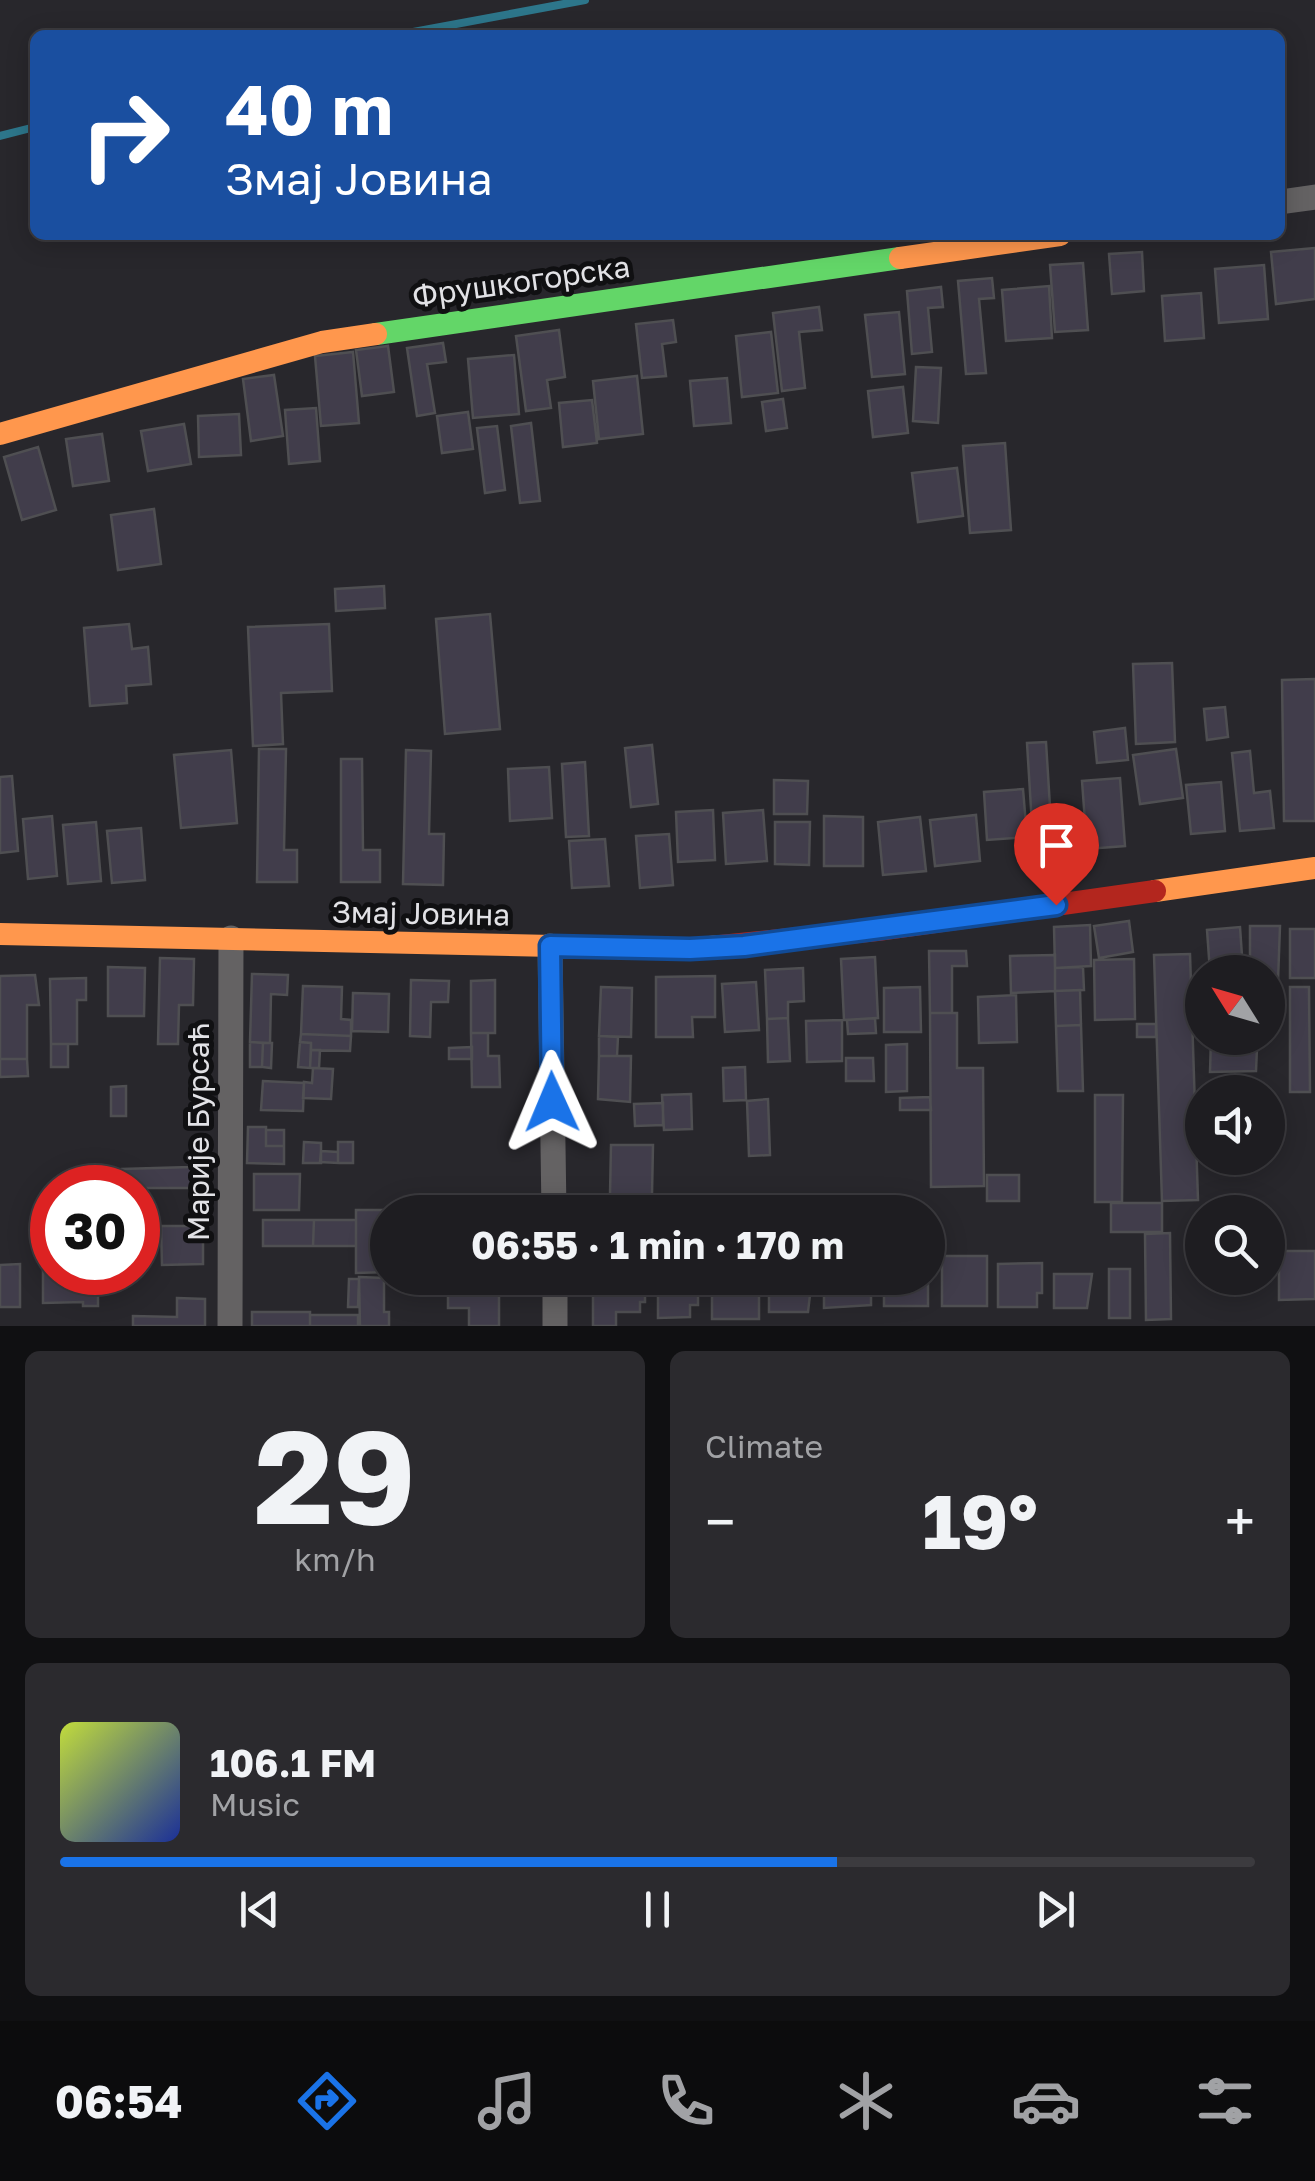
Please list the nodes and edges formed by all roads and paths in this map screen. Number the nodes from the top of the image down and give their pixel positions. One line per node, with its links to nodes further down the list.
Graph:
1 (1315, 197): 2 (street)
2 (1285, 201)
3 (1026, 240): 4 (street, Фрушкогорска)
4 (0, 434)
5 (1315, 868): 8 (street, Змај Јовина)
6 (0, 934): 7 (street, Змај Јовина)
7 (231, 938): 8 (street, Змај Јовина); 11 (street, Марије Бурсаћ)
8 (550, 946): 9 (street)
9 (554, 1195)
10 (555, 1295): 12 (street)
11 (230, 1326)
12 (556, 1326)

